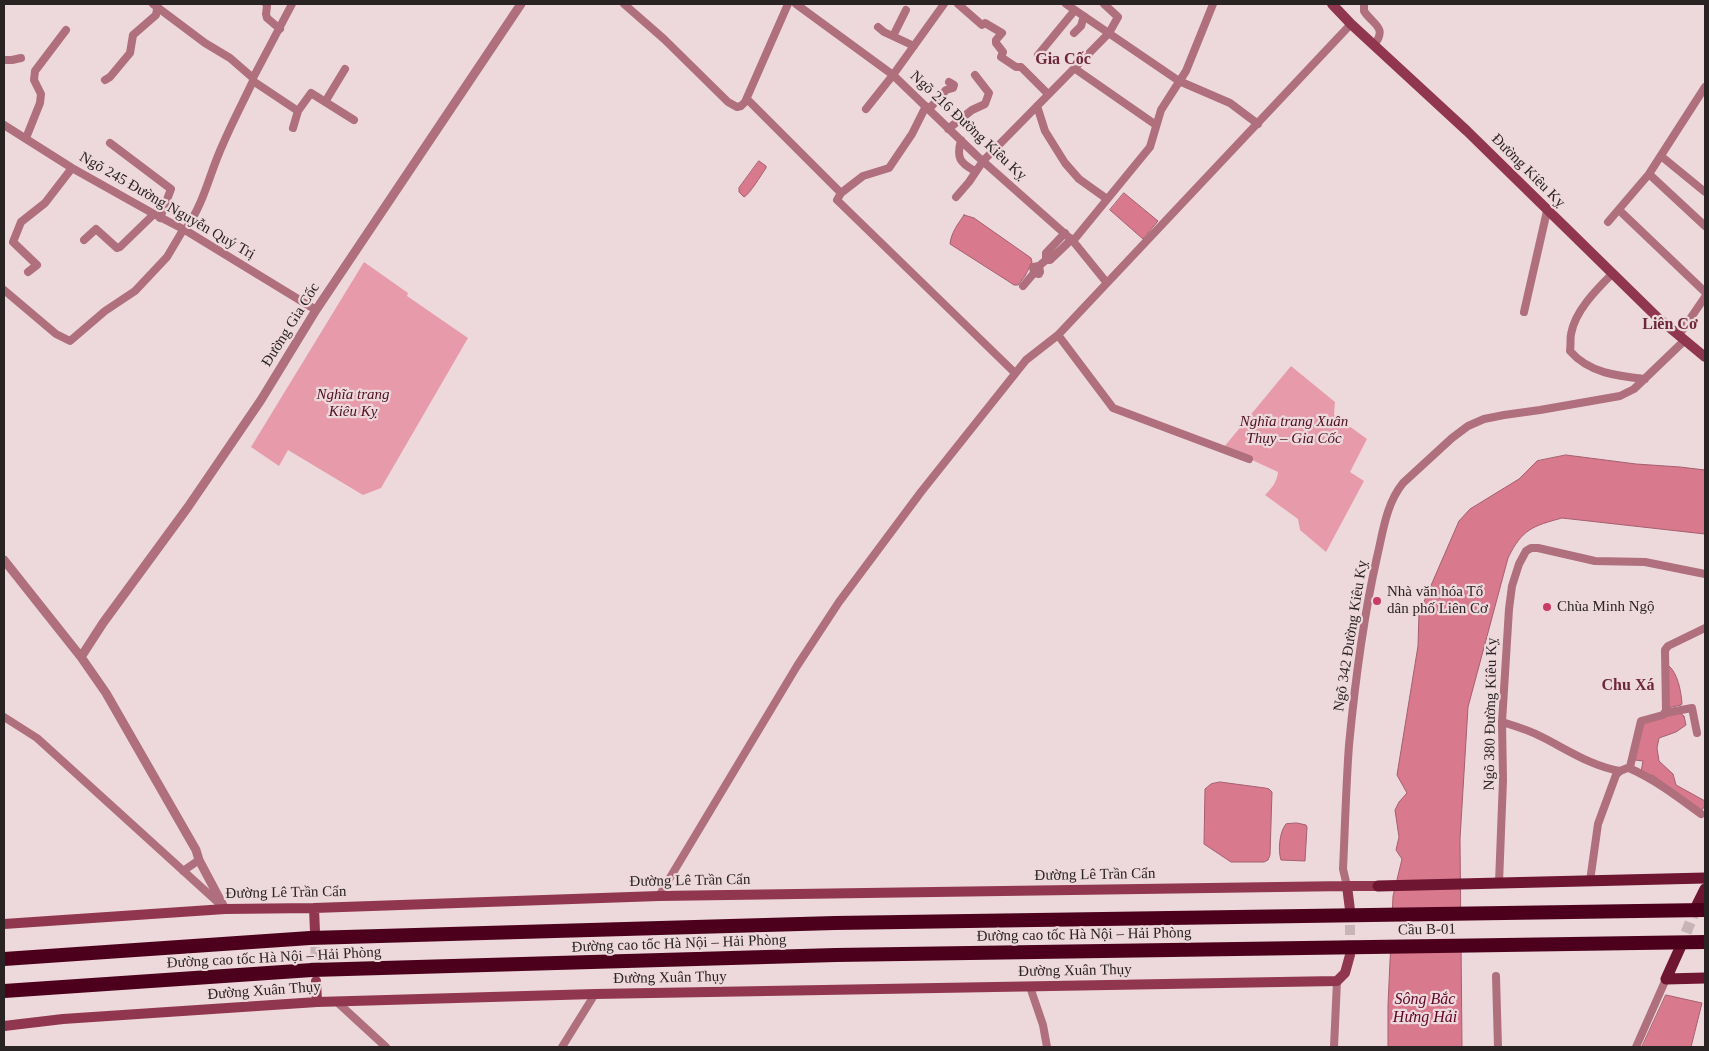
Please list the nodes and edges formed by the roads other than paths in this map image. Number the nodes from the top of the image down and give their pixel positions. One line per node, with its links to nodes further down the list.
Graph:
1 (266, 4): 21 (street)
2 (292, 4): 21 (street)
3 (521, 4): 80 (street, Đường Gia Cốc)
4 (624, 4): 40 (street)
5 (788, 4): 40 (street)
6 (796, 4): 32 (street, Ngõ 216 Đường Kiêu Kỵ)
7 (944, 4): 26 (street)
8 (958, 4): 39 (street)
9 (1066, 4): 16 (street)
10 (1104, 4): 23 (street)
11 (1213, 4): 36 (street)
12 (1332, 4): 18 (main road, Đường Kiêu Kỵ)
13 (1364, 4): 25 (street)
14 (156, 5): 34 (street); 35 (street)
15 (906, 10): 24 (street)
16 (1075, 10): 17 (street); 27 (street)
17 (1084, 16): 22 (street); 23 (street)
18 (1351, 24): 25 (main road, Đường Kiêu Kỵ); 47 (street)
19 (878, 26): 24 (street)
20 (66, 30): 52 (street)
21 (280, 30): 34 (street)
22 (1074, 33)
23 (1109, 33): 30 (street); 36 (street)
24 (893, 36): 26 (street)
25 (1374, 45): 65 (main road, Đường Kiêu Kỵ)
26 (914, 46): 32 (street)
27 (1038, 55)
28 (21, 58): 29 (street)
29 (4, 60)
30 (1074, 68): 39 (street); 48 (street)
31 (345, 70): 41 (street)
32 (893, 75): 43 (street, Ngõ 216 Đường Kiêu Kỵ); 44 (street)
33 (975, 75): 51 (street)
34 (253, 79): 45 (street); 69 (street)
35 (105, 80)
36 (1179, 81): 47 (street); 48 (street)
37 (950, 82): 43 (street)
38 (1705, 87): 55 (street)
39 (1048, 94): 42 (street)
40 (747, 99): 61 (street)
41 (325, 102): 45 (street); 46 (street)
42 (1037, 106): 56 (street); 63 (street)
43 (927, 108): 51 (street, Ngõ 216 Đường Kiêu Kỵ); 61 (street)
44 (866, 109)
45 (298, 111): 50 (street)
46 (354, 120)
47 (1258, 124): 76 (street)
48 (1156, 125): 63 (street)
49 (4, 126): 52 (street, Ngõ 245 Đường Nguyễn Quý Trị)
50 (293, 128)
51 (948, 129): 53 (street, Ngõ 216 Đường Kiêu Kỵ)
52 (26, 138): 57 (street, Ngõ 245 Đường Nguyễn Quý Trị)
53 (960, 140): 56 (street, Ngõ 216 Đường Kiêu Kỵ); 58 (street)
54 (110, 143): 66 (street)
55 (1661, 156): 59 (street); 60 (street)
56 (983, 161): 58 (street); 70 (street, Ngõ 216 Đường Kiêu Kỵ)
57 (72, 168): 66 (street, Ngõ 245 Đường Nguyễn Quý Trị); 74 (street)
58 (976, 171): 62 (street)
59 (1649, 174): 64 (street); 68 (street)
60 (1705, 192)
61 (841, 193): 85 (street)
62 (956, 197)
63 (1107, 199): 72 (street)
64 (1618, 210): 67 (street); 79 (street)
65 (1547, 211): 75 (main road, Đường Kiêu Kỵ); 81 (street)
66 (157, 216): 69 (street, Ngõ 245 Đường Nguyễn Quý Trị); 71 (street)
67 (1608, 222)
68 (1705, 226)
69 (184, 230): 78 (street); 80 (street, Ngõ 245 Đường Nguyễn Quý Trị)
70 (1065, 233): 72 (street, Ngõ 216 Đường Kiêu Kỵ); 73 (street)
71 (84, 240)
72 (1072, 240): 73 (street); 76 (street, Ngõ 216 Đường Kiêu Kỵ)
73 (1046, 260): 77 (street)
74 (28, 272)
75 (1612, 274): 83 (main road, Đường Kiêu Kỵ); 86 (street)
76 (1108, 283): 82 (street)
77 (1023, 286)
78 (4, 290)
79 (1705, 298): 83 (street, Ngõ 342 Đường Kiêu Kỵ)
80 (316, 310): 91 (street, Đường Gia Cốc)
81 (1524, 312)
82 (1058, 335): 85 (street); 87 (street)
83 (1682, 338): 84 (main road, Đường Kiêu Kỵ); 86 (street, Ngõ 342 Đường Kiêu Kỵ)
84 (1705, 357)
85 (1016, 373): 107 (street)
86 (1645, 379): 104 (street, Ngõ 342 Đường Kiêu Kỵ)
87 (1249, 459)
88 (4, 560): 91 (street)
89 (1705, 574): 94 (street, Ngõ 380 Đường Kiêu Kỵ)
90 (1705, 628): 92 (street)
91 (81, 657): 99 (street)
92 (1665, 713): 95 (street); 96 (street)
93 (4, 716): 100 (street)
94 (1502, 722): 97 (street); 103 (street, Ngõ 380 Đường Kiêu Kỵ)
95 (1697, 733)
96 (1629, 768): 97 (street); 98 (street)
97 (1620, 771): 102 (street)
98 (1701, 814)
99 (199, 860): 100 (street); 110 (street)
100 (183, 871): 110 (street)
101 (1705, 878): 102 (main road)
102 (1590, 881): 103 (main road)
103 (1499, 883): 105 (main road)
104 (1347, 886): 105 (main road, Đường Lê Trần Cẩn); 107 (main road, Đường Lê Trần Cẩn); 111 (main road)
105 (1378, 886)
106 (1705, 889): 109 (main road)
107 (659, 896): 108 (main road, Đường Lê Trần Cẩn)
108 (314, 908): 110 (main road, Đường Lê Trần Cẩn); 113 (main road)
109 (1701, 908): 111 (highway, Cầu B-01)
110 (225, 909): 112 (main road, Đường Lê Trần Cẩn)
111 (1352, 913): 118 (highway, Đường cao tốc Hà Nội – Hải Phòng)
112 (4, 924)
113 (315, 932)
114 (1705, 942): 116 (highway, Cầu B-01)
115 (1680, 948): 121 (main road)
116 (1353, 951): 117 (highway, Đường cao tốc Hà Nội – Hải Phòng); 123 (main road)
117 (836, 955): 125 (highway, Đường cao tốc Hà Nội – Hải Phòng); 127 (highway)
118 (4, 959)
119 (1496, 976): 135 (street)
120 (1705, 978): 121 (main road)
121 (1666, 979): 136 (street)
122 (316, 981): 128 (main road)
123 (1337, 981): 124 (main road, Đường Xuân Thụy); 134 (street)
124 (1030, 987): 126 (main road, Đường Xuân Thụy); 133 (street)
125 (4, 991)
126 (595, 994): 129 (main road, Đường Xuân Thụy); 132 (street)
127 (4, 999)
128 (317, 1002): 129 (main road, Đường Xuân Thụy); 130 (main road, Đường Xuân Thụy)
129 (337, 1002): 131 (street)
130 (4, 1026)
131 (386, 1047)
132 (562, 1047)
133 (1047, 1047)
134 (1334, 1047)
135 (1498, 1047)
136 (1636, 1047)

